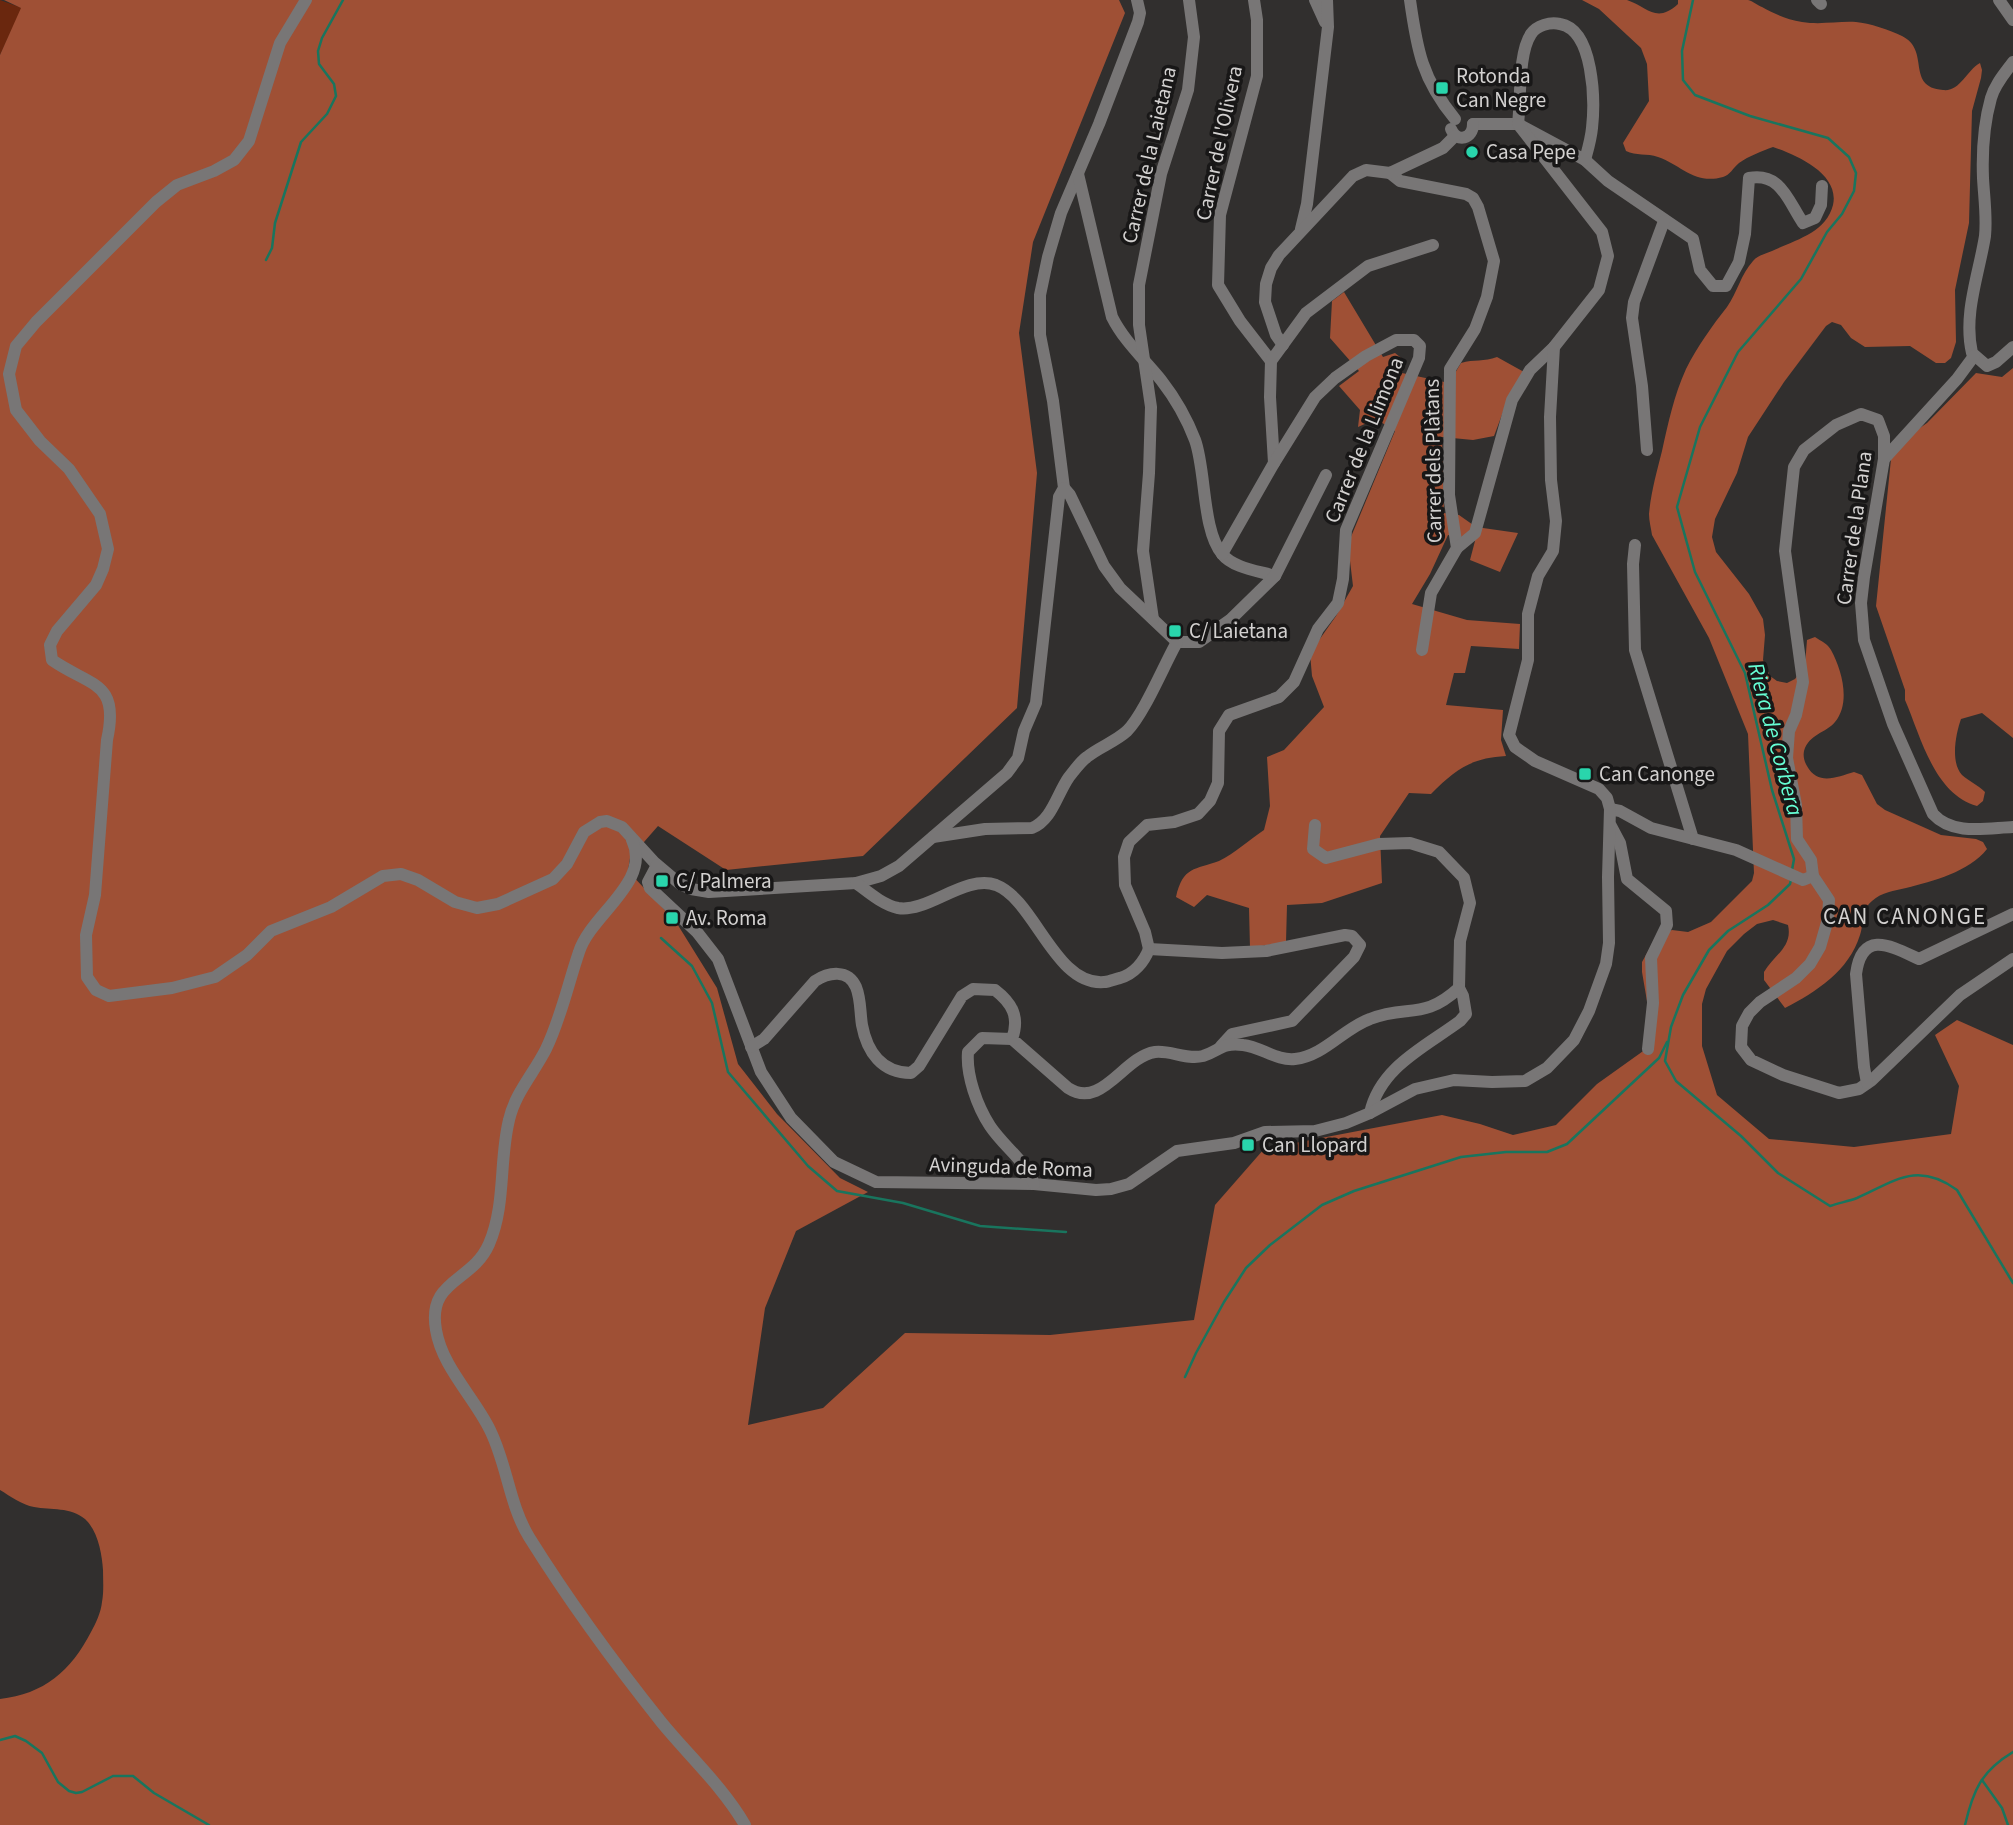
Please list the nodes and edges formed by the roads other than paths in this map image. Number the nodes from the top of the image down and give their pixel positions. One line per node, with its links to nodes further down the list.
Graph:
1 (306, 0): 45 (street)
2 (1137, 0): 18 (street)
3 (1189, 0): 27 (street, Carrer de la Laietana)
4 (1254, 0): 28 (street, Carrer de l'Olivera)
5 (1315, 0): 10 (street)
6 (1327, 0): 10 (street)
7 (1410, 0): 12 (street)
8 (1999, 0): 9 (street)
9 (2013, 20)
10 (1328, 27): 21 (street)
11 (2013, 62): 26 (street)
12 (1455, 119): 13 (street); 15 (street)
13 (1473, 124): 14 (street); 15 (street)
14 (1518, 124): 16 (street); 16 (street); 24 (street)
15 (1454, 136): 17 (street)
16 (1586, 160): 20 (street)
17 (1390, 173): 21 (street); 35 (street, Carrer dels Plàtans)
18 (1077, 174): 27 (street); 33 (street)
19 (1822, 186): 20 (street)
20 (1664, 221): 29 (street)
21 (1301, 232): 23 (street)
22 (1433, 246): 23 (street)
23 (1283, 345): 28 (street)
24 (1554, 347): 35 (street); 41 (street)
25 (2013, 347): 26 (street)
26 (1974, 356): 30 (street)
27 (1143, 362): 36 (street); 38 (street, Carrer de la Laietana)
28 (1271, 362): 31 (street)
29 (1647, 450)
30 (1884, 459): 44 (street, Carrer de la Plana); 50 (street, Carrer de la Plana)
31 (1274, 463): 36 (street, Carrer de la Llimona); 54 (street, Carrer de la Llimona)
32 (1326, 475): 37 (street)
33 (1064, 488): 38 (street); 46 (street)
34 (1635, 545): 47 (street)
35 (1457, 548): 40 (street, Carrer dels Plàtans)
36 (1222, 554): 37 (street)
37 (1275, 576): 39 (street)
38 (1153, 619): 39 (street)
39 (1177, 642): 46 (street)
40 (1422, 650)
41 (1610, 809): 43 (street); 47 (street)
42 (1315, 825): 56 (street)
43 (1611, 825): 60 (street); 62 (street, Avinguda de Roma)
44 (2013, 827)
45 (629, 833): 48 (street); 49 (street)
46 (933, 836): 51 (street)
47 (1693, 839): 50 (street)
48 (636, 867): 49 (street, Avinguda de Roma); 49 (street); 52 (street)
49 (655, 876): 51 (street); 52 (street); 59 (street, Avinguda de Roma)
50 (1808, 878): 61 (street, Carrer de la Plana)
51 (856, 883): 54 (street)
52 (623, 889): 64 (street)
53 (2013, 914): 61 (street)
54 (1149, 949): 58 (street)
55 (2013, 959): 61 (street, Carrer de la Plana)
56 (1458, 988): 58 (street); 62 (street)
57 (1012, 1039): 58 (street); 59 (street); 63 (street)
58 (1221, 1046)
59 (751, 1047): 63 (street, Avinguda de Roma)
60 (1648, 1049)
61 (1867, 1083)
62 (1370, 1114): 63 (street, Avinguda de Roma)
63 (1034, 1184)
64 (745, 1825)

